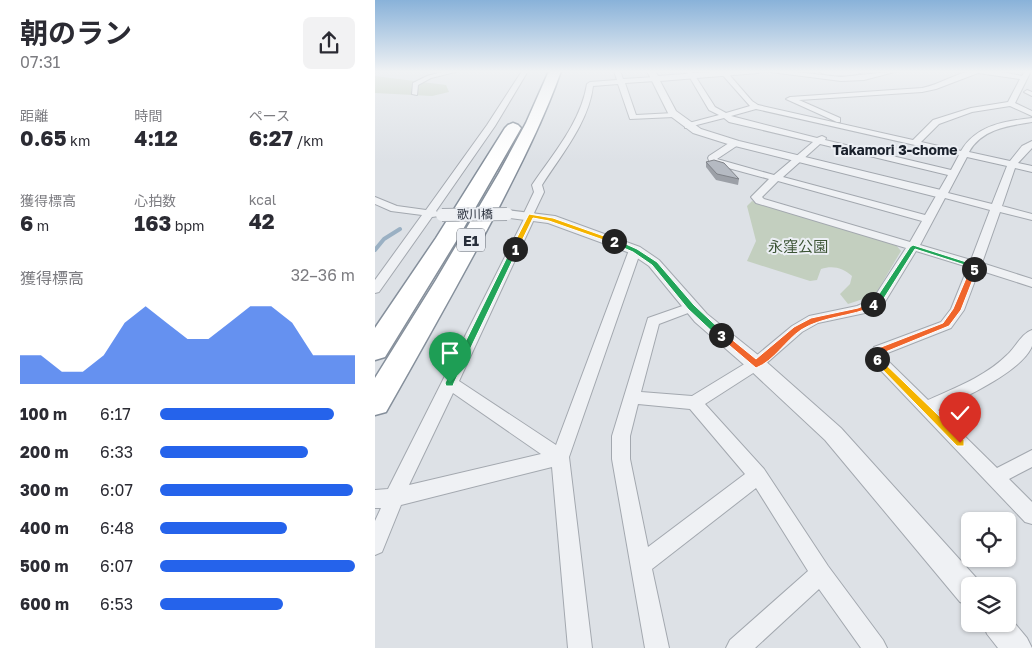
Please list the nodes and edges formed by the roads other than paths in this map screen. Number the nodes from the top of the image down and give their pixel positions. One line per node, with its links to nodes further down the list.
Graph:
1 (506, 101): 33 (street)
2 (526, 101): 45 (highway, E1)
3 (541, 101): 49 (highway, E1)
4 (586, 101): 35 (street)
5 (627, 101): 14 (street)
6 (667, 101): 14 (street)
7 (708, 101): 15 (street)
8 (747, 101): 12 (street)
9 (795, 101): 19 (street)
10 (1012, 101): 11 (street)
11 (1011, 104): 13 (street); 22 (street)
12 (756, 107): 15 (street); 18 (street)
13 (1032, 114)
14 (674, 115): 17 (street)
15 (724, 116): 17 (street); 20 (street)
16 (1032, 120): 24 (street)
17 (688, 126): 21 (street)
18 (836, 126): 19 (street); 20 (street)
19 (854, 130): 22 (street)
20 (818, 141): 25 (street); 28 (street)
21 (735, 143): 25 (street); 29 (street)
22 (915, 143): 24 (street)
23 (1032, 144): 26 (street)
24 (963, 154): 26 (street); 28 (street)
25 (799, 159): 29 (street); 30 (street)
26 (1012, 165): 27 (street); 32 (street)
27 (1032, 169)
28 (953, 173): 30 (street)
29 (776, 178): 37 (street); 38 (street)
30 (941, 194): 32 (street); 37 (street)
31 (375, 200): 33 (street)
32 (996, 208): 36 (street); 40 (street)
33 (427, 214): 34 (street); 42 (street)
34 (442, 215): 35 (street, 歌川橋, bridge)
35 (530, 215): 39 (street, 歌川橋); 47 (street)
36 (1032, 217)
37 (928, 219): 38 (street)
38 (913, 247): 40 (street); 46 (street)
39 (635, 250): 43 (street, 歌川橋); 52 (street)
40 (975, 266): 41 (street); 51 (street)
41 (1032, 283)
42 (375, 289)
43 (691, 307): 46 (street, 歌川橋); 48 (street)
44 (1032, 335): 51 (street)
45 (375, 350)
46 (756, 364): 50 (street); 62 (street, 歌川橋)
47 (450, 383): 52 (street); 56 (street)
48 (632, 397): 50 (street); 60 (street)
49 (375, 403)
50 (694, 403): 54 (street)
51 (926, 408): 55 (street)
52 (560, 457): 56 (street); 64 (street)
53 (1032, 458): 55 (street)
54 (758, 475): 60 (street); 61 (street)
55 (995, 478): 58 (street)
56 (394, 498): 57 (street); 59 (street)
57 (375, 499)
58 (1032, 515)
59 (375, 545)
60 (641, 565): 65 (street)
61 (821, 574): 66 (street); 67 (street)
62 (961, 582)
63 (1004, 632): 68 (street)
64 (580, 648)
65 (657, 648)
66 (737, 648)
67 (875, 648)
68 (1017, 648)

